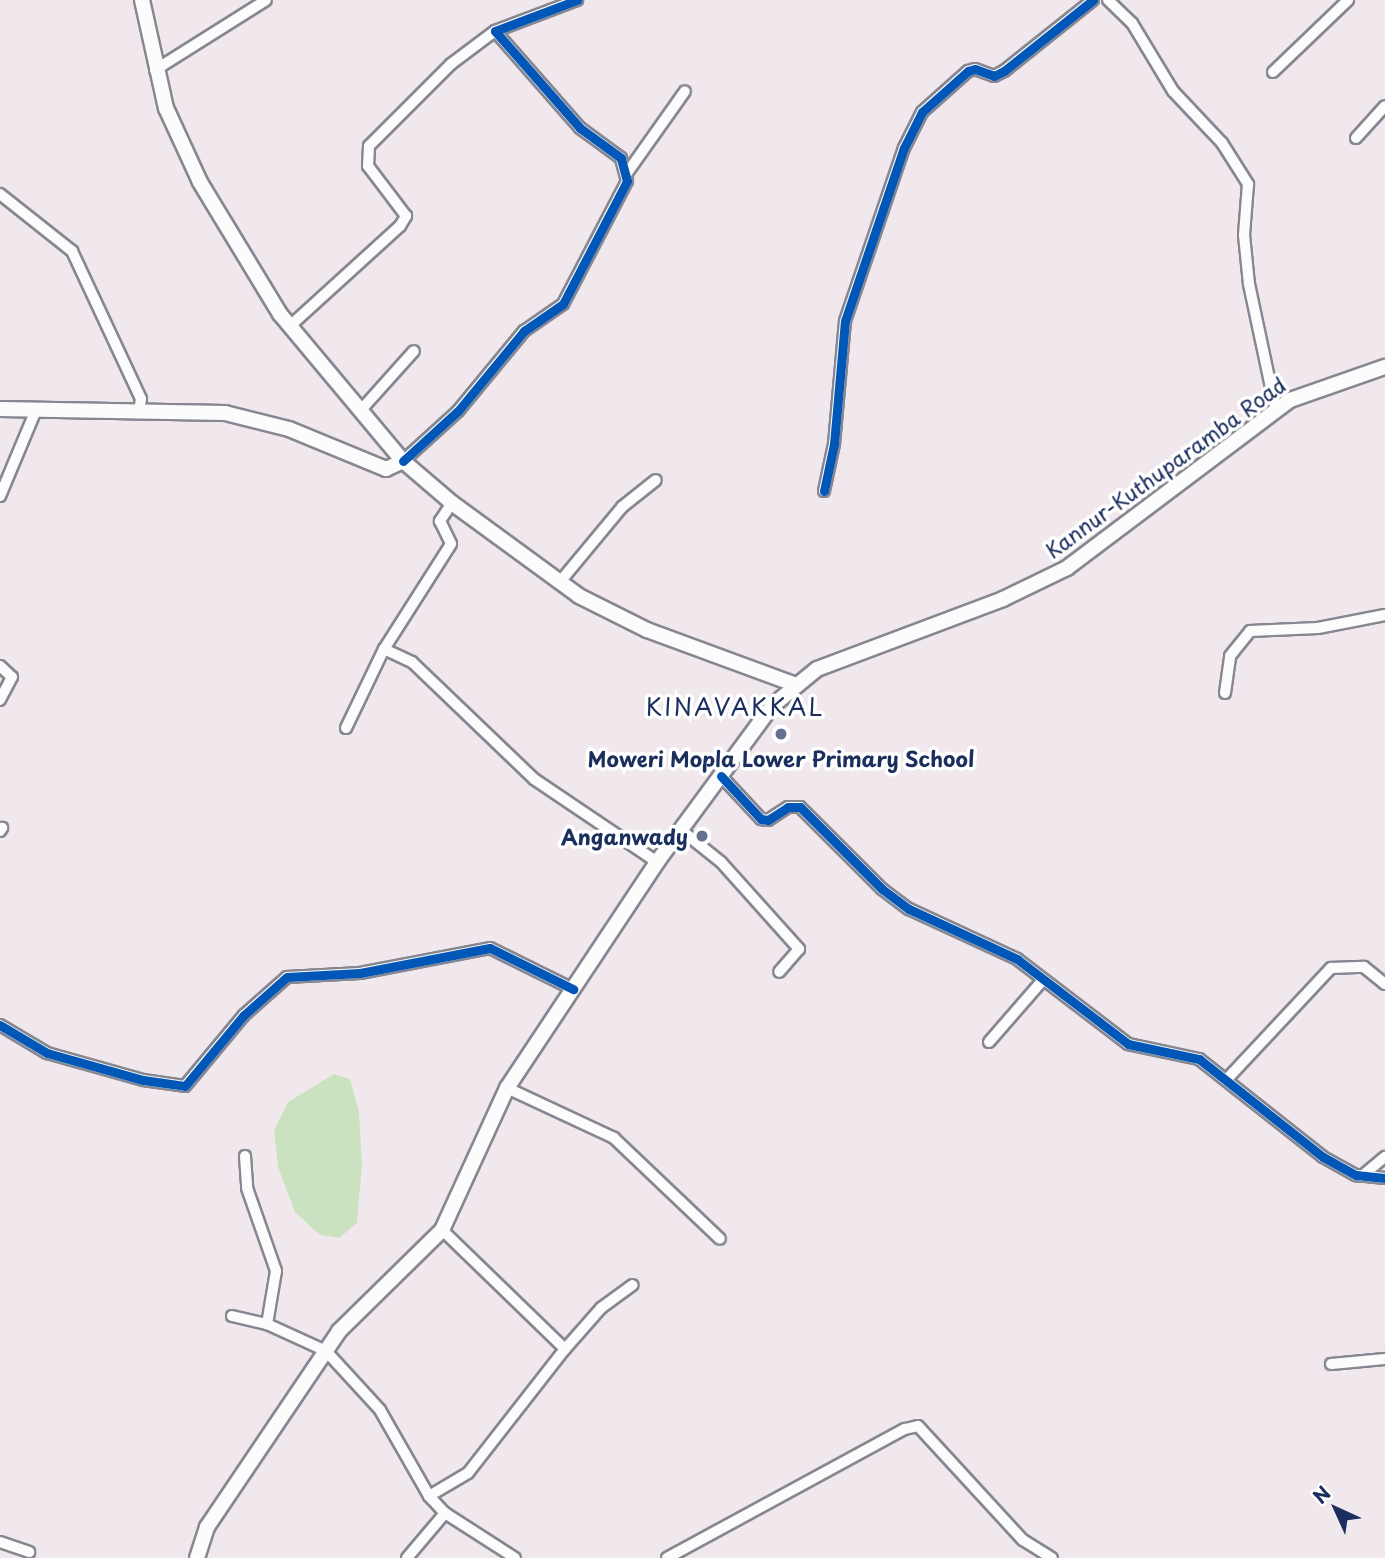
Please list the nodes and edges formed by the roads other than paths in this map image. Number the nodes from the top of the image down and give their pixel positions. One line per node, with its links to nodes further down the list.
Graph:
1 (142, 0): 8 (main road)
2 (266, 0): 8 (street)
3 (1093, 0): 25 (street)
4 (1108, 0): 22 (street)
5 (1349, 0): 9 (street)
6 (570, 1): 7 (street)
7 (495, 31): 13 (street); 15 (street)
8 (155, 70): 15 (main road)
9 (1273, 72)
10 (685, 91): 13 (street)
11 (1385, 106): 12 (street)
12 (1356, 138)
13 (627, 173): 23 (street)
14 (0, 194): 20 (street)
15 (290, 326): 21 (main road)
16 (414, 351): 21 (street)
17 (1385, 367): 22 (main road, Kannur-Kuthuparamba Road)
18 (0, 409): 19 (main road)
19 (36, 410): 20 (main road); 26 (street)
20 (139, 410): 23 (main road)
21 (361, 410): 23 (main road)
22 (1276, 411): 32 (main road, Kannur-Kuthuparamba Road)
23 (403, 461): 27 (main road)
24 (656, 480): 28 (street)
25 (824, 491)
26 (0, 496)
27 (452, 503): 28 (main road); 30 (street)
28 (559, 583): 32 (main road)
29 (1385, 615): 33 (street)
30 (384, 649): 35 (street); 38 (street)
31 (0, 666): 34 (street)
32 (794, 684): 36 (main road, Kannur-Kuthuparamba Road)
33 (1225, 693)
34 (0, 700)
35 (346, 728)
36 (721, 776): 37 (main road, Kannur-Kuthuparamba Road); 40 (street)
37 (681, 830): 38 (main road, Kannur-Kuthuparamba Road); 39 (street)
38 (657, 862): 42 (main road, Kannur-Kuthuparamba Road)
39 (779, 972)
40 (1042, 981): 44 (street); 45 (street)
41 (1385, 984): 45 (street)
42 (573, 989): 43 (street); 46 (main road, Kannur-Kuthuparamba Road)
43 (0, 1026)
44 (989, 1042)
45 (1228, 1078): 49 (street)
46 (506, 1088): 51 (main road, Kannur-Kuthuparamba Road); 52 (street)
47 (245, 1156): 55 (street)
48 (1385, 1157): 49 (street)
49 (1362, 1175): 50 (street)
50 (1385, 1178)
51 (442, 1230): 56 (street); 57 (main road, Kannur-Kuthuparamba Road)
52 (720, 1239)
53 (633, 1285): 56 (street)
54 (232, 1316): 55 (street)
55 (267, 1324): 57 (street)
56 (565, 1349): 60 (street)
57 (326, 1351): 60 (street); 64 (main road, Kannur-Kuthuparamba Road)
58 (1385, 1359): 59 (street)
59 (1331, 1364)
60 (429, 1496): 61 (street)
61 (445, 1513): 65 (street); 66 (street)
62 (0, 1542): 63 (street)
63 (29, 1552)
64 (197, 1558)
65 (407, 1558)
66 (515, 1558)
67 (667, 1558): 68 (street)
68 (1052, 1558)

